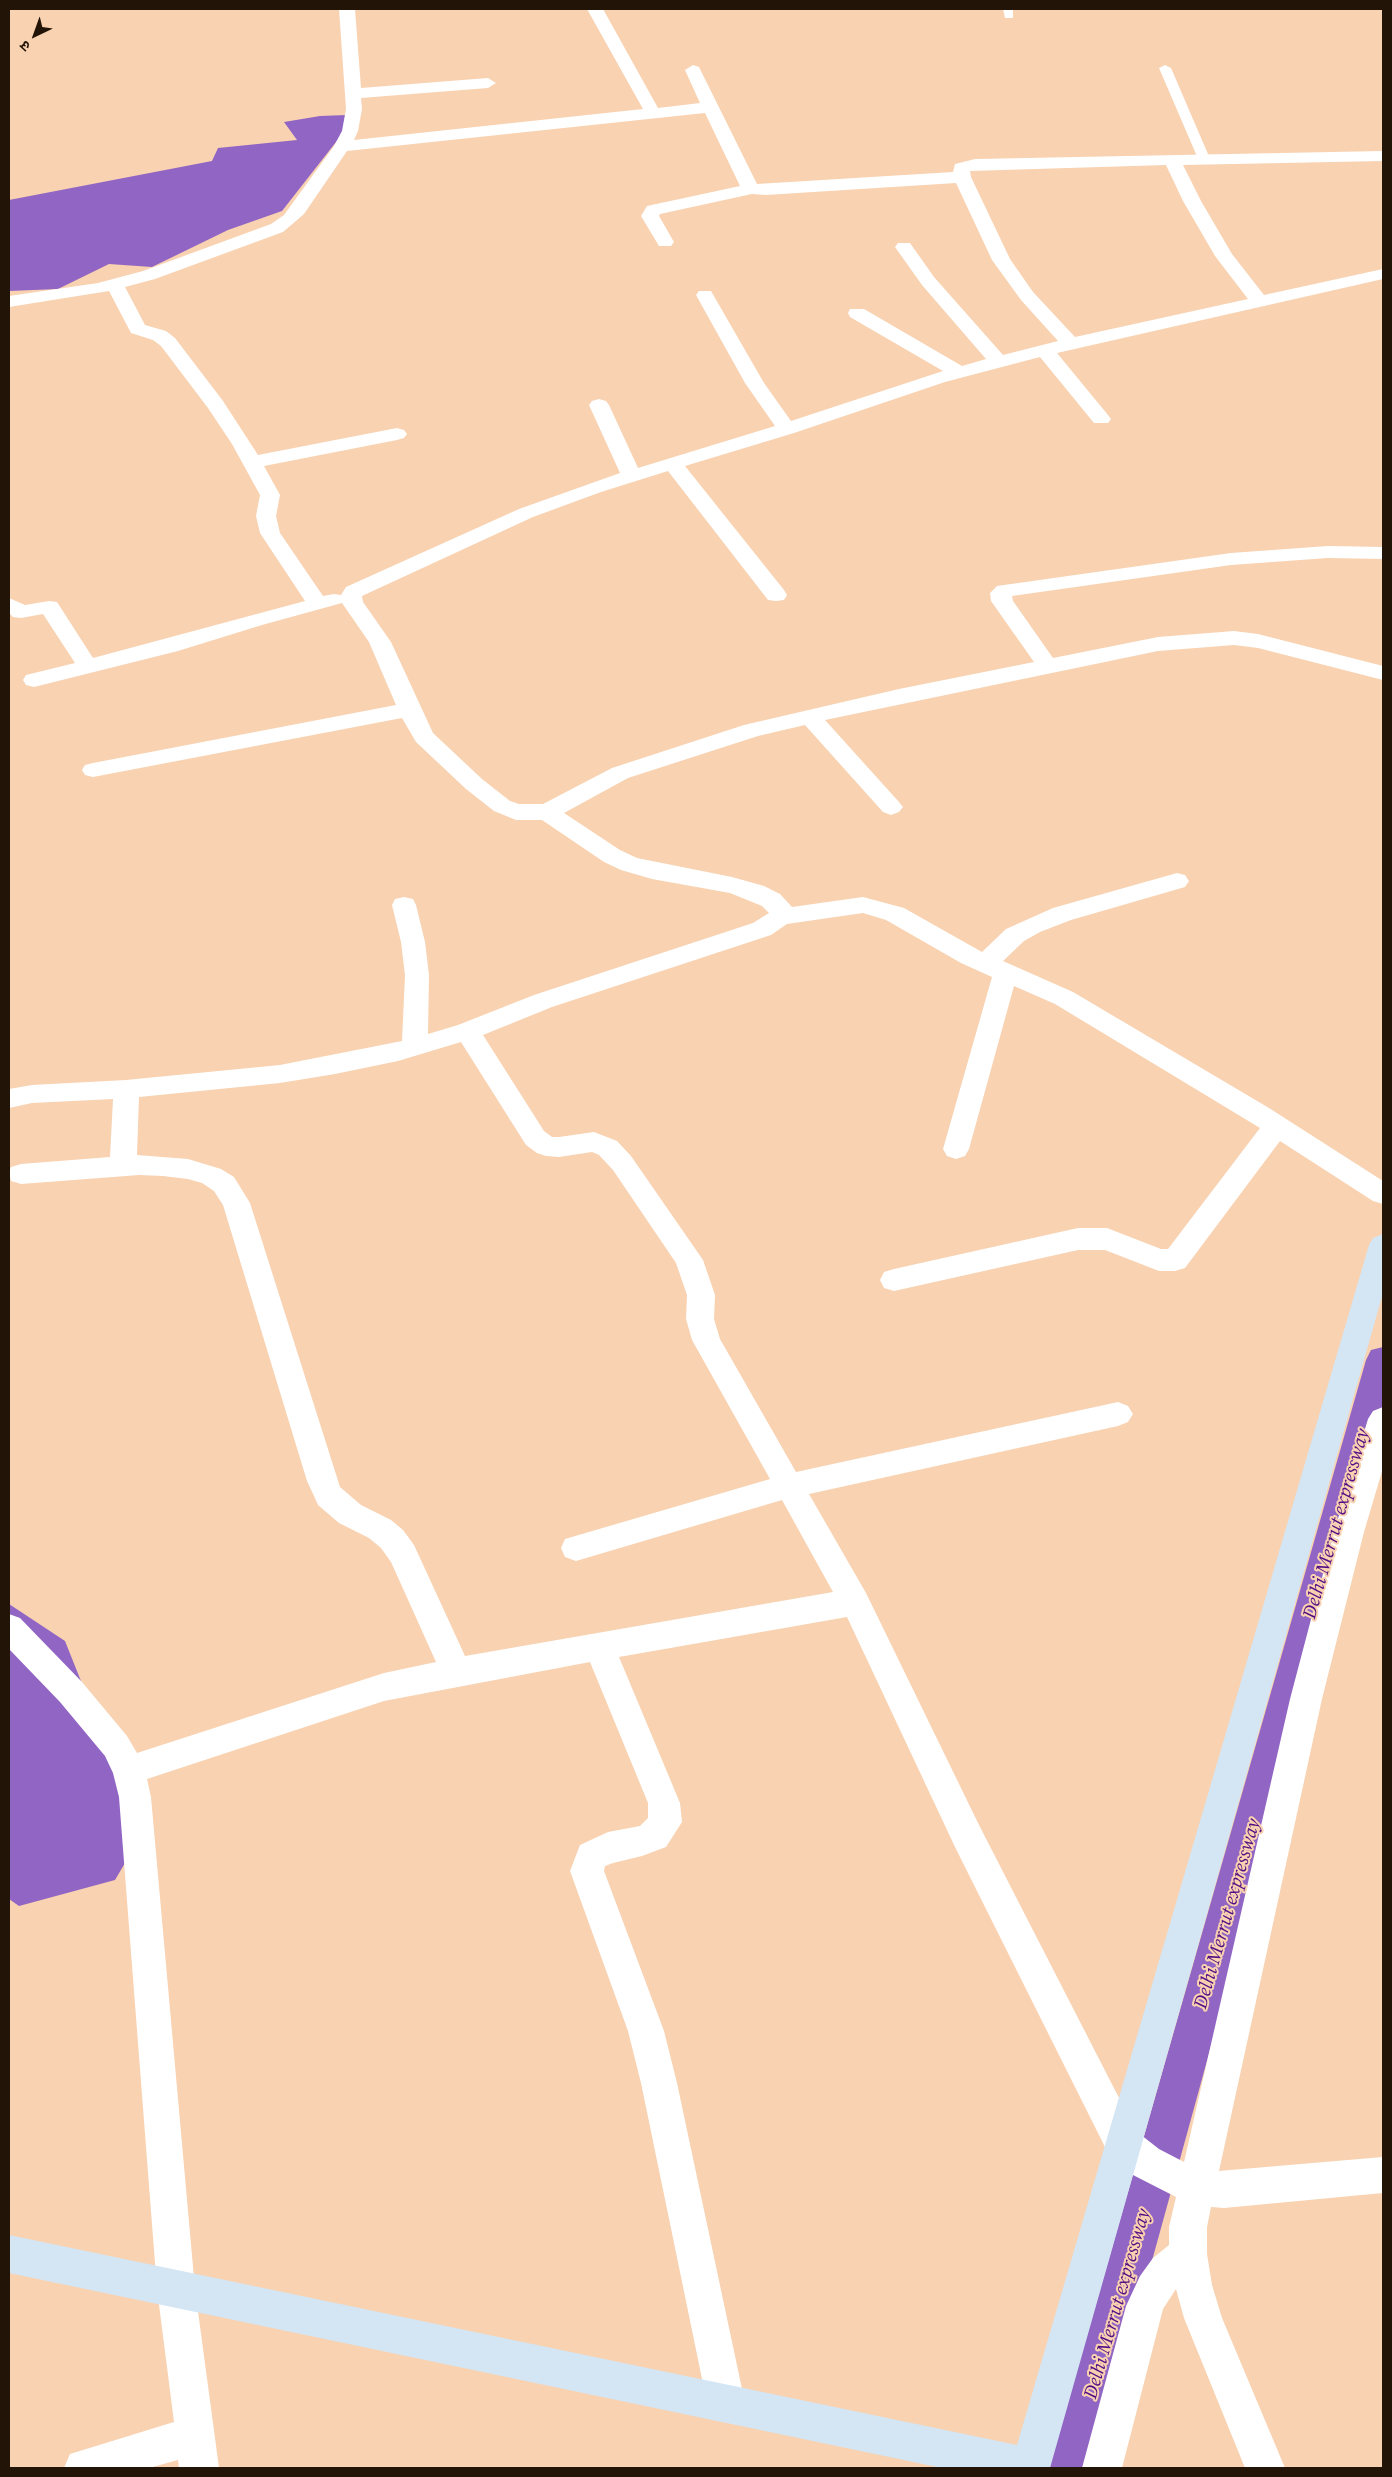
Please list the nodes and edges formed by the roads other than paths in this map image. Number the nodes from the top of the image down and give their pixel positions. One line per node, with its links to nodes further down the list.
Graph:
1 (347, 9): 6 (street)
2 (595, 9): 8 (street)
3 (1165, 68): 11 (lane)
4 (693, 70): 7 (street)
5 (488, 83): 6 (street)
6 (353, 94): 9 (street)
7 (711, 107): 8 (street); 14 (street)
8 (652, 113): 9 (street)
9 (342, 146): 18 (street)
10 (1383, 156): 11 (street)
11 (1205, 161): 12 (street)
12 (1173, 162): 13 (street); 21 (street)
13 (962, 177): 14 (street); 23 (street)
14 (752, 189): 15 (street)
15 (664, 242)
16 (904, 247): 25 (street)
17 (1383, 274): 21 (street)
18 (114, 284): 20 (street); 31 (street)
19 (705, 295): 29 (street)
20 (9, 300)
21 (1261, 302): 23 (street)
22 (857, 313): 26 (street)
23 (1071, 344): 24 (street)
24 (1045, 350): 25 (street); 28 (street)
25 (999, 362): 26 (street)
26 (959, 372): 29 (street)
27 (599, 405): 33 (street)
28 (1101, 419)
29 (787, 429): 32 (street)
30 (397, 434): 31 (street)
31 (253, 462): 38 (street)
32 (673, 464): 33 (street); 35 (street)
33 (632, 477): 36 (street)
34 (1383, 553): 39 (street)
35 (776, 595)
36 (351, 596): 38 (street); 43 (street)
37 (9, 604): 40 (street)
38 (318, 604): 40 (street)
39 (1047, 665): 41 (street); 44 (street)
40 (88, 667): 42 (street)
41 (1383, 673)
42 (34, 680)
43 (409, 710): 45 (street); 47 (street)
44 (809, 716): 46 (street); 47 (street)
45 (94, 770)
46 (891, 807)
47 (547, 812): 50 (street)
48 (1177, 881): 51 (street)
49 (404, 905): 53 (street)
50 (782, 917): 51 (street); 52 (street)
51 (996, 968): 56 (street); 57 (street)
52 (467, 1031): 53 (street); 65 (street)
53 (415, 1047): 54 (street)
54 (126, 1089): 55 (street); 58 (street)
55 (9, 1098)
56 (1276, 1126): 60 (street); 62 (street)
57 (956, 1149)
58 (123, 1167): 59 (street); 70 (street)
59 (21, 1174)
60 (1383, 1194)
61 (1383, 1245): 72 (street)
62 (894, 1280)
63 (1118, 1414): 65 (street)
64 (1383, 1418): 74 (street)
65 (788, 1486): 66 (street); 67 (street)
66 (576, 1548)
67 (855, 1602): 69 (street); 72 (street)
68 (9, 1628): 71 (street)
69 (599, 1646): 70 (street); 78 (street)
70 (456, 1672): 71 (street)
71 (129, 1770): 77 (street)
72 (1135, 2153): 74 (street); 80 (street)
73 (1383, 2175): 74 (street)
74 (1186, 2183): 76 (street)
75 (9, 2254): 77 (street)
76 (1188, 2254): 82 (street); 83 (street)
77 (176, 2289): 78 (street); 79 (street)
78 (726, 2403): 80 (street)
79 (197, 2452): 81 (street)
80 (1030, 2467)
81 (84, 2468)
82 (1102, 2468)
83 (1265, 2468)

